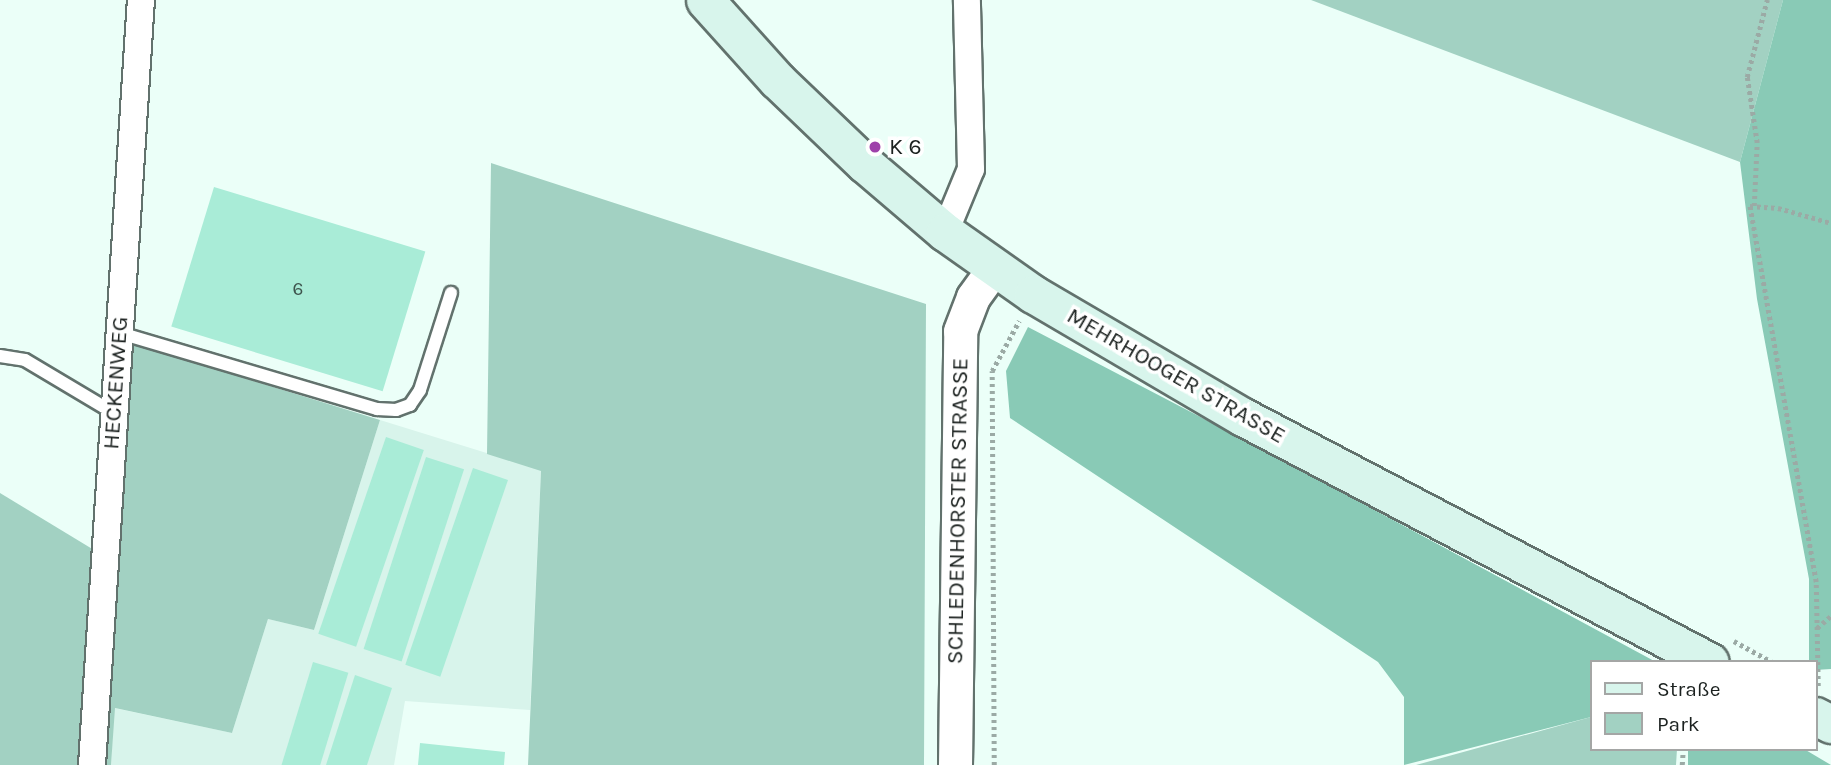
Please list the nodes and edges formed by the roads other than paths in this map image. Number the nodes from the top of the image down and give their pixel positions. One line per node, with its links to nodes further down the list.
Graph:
1 (141, 0): 7 (street, HECKENWEG)
2 (705, 0): 4 (main road, MEHRHOOGER STRASSE)
3 (967, 0): 4 (street)
4 (945, 232): 5 (main road, MEHRHOOGER STRASSE)
5 (995, 267): 10 (main road, MEHRHOOGER STRASSE); 12 (street, SCHLEDENHORSTER STRASSE)
6 (450, 293): 7 (lane)
7 (120, 333): 9 (street, HECKENWEG)
8 (0, 356): 9 (lane)
9 (114, 413): 11 (street, HECKENWEG)
10 (1720, 651)
11 (92, 765)
12 (956, 765)

